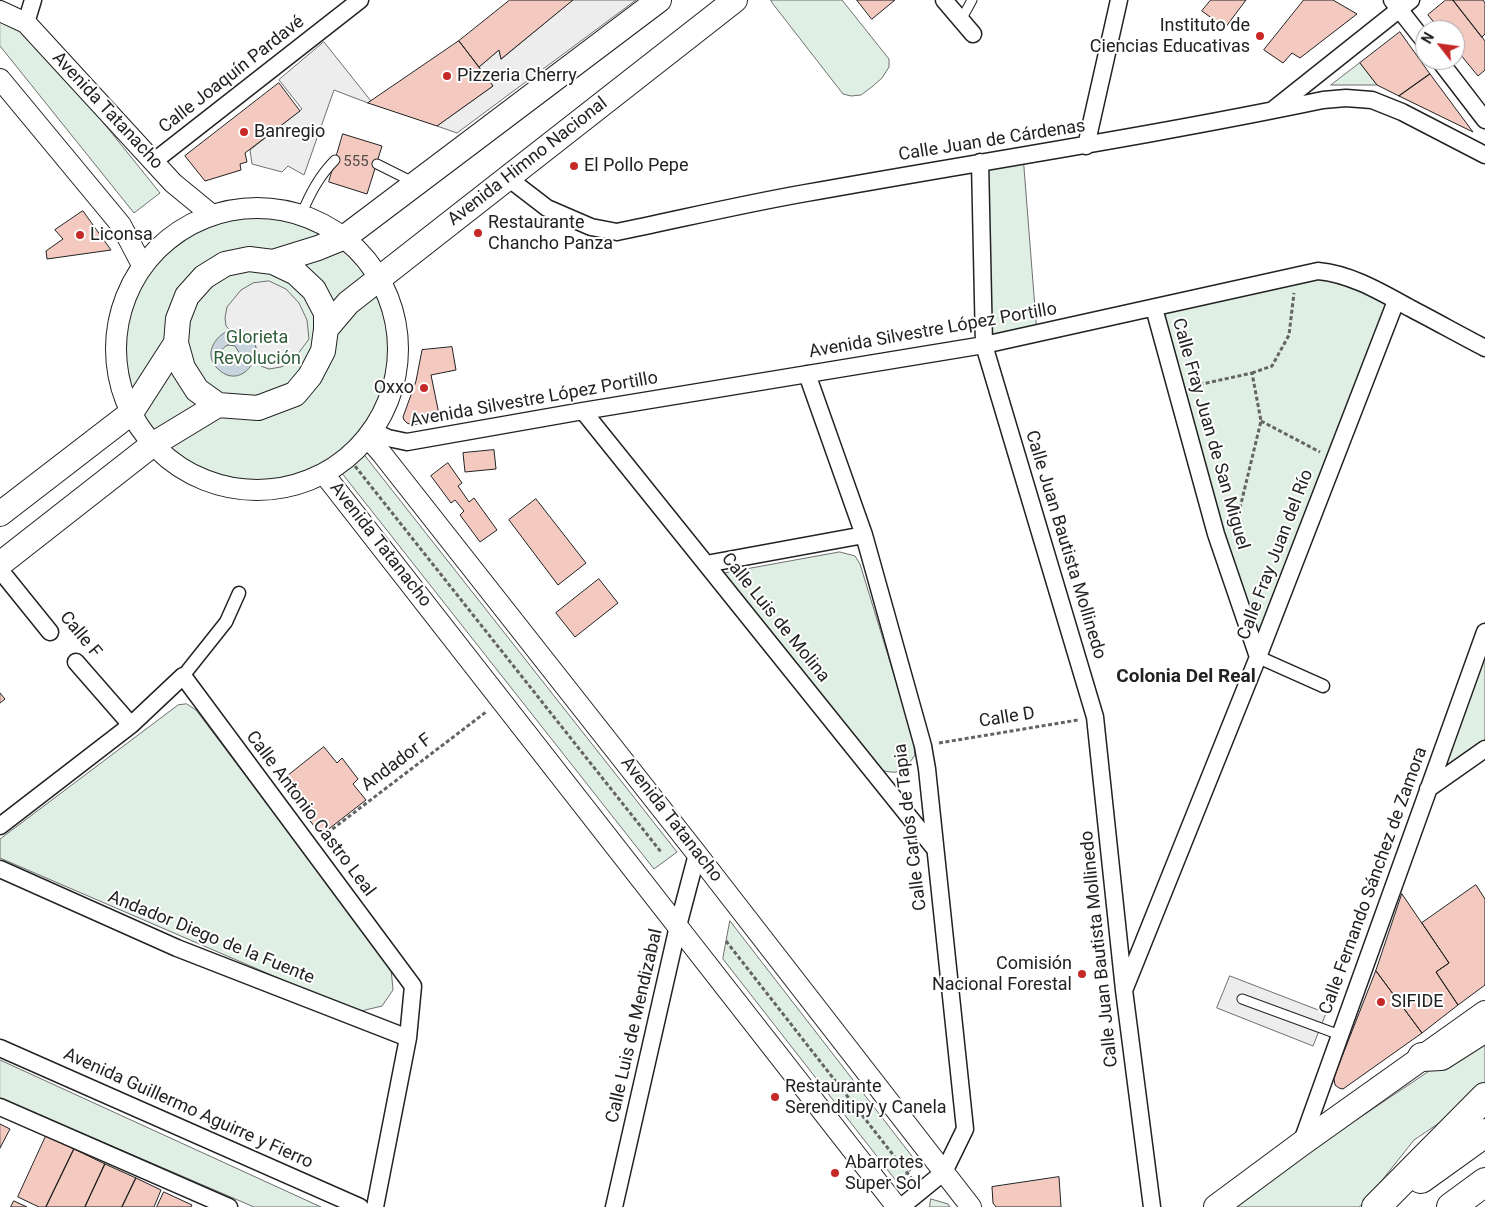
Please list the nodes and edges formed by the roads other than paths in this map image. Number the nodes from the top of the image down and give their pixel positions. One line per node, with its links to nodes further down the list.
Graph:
1 (33, 0): 11 (street)
2 (360, 0): 21 (street, Calle Joaquín Pardavé)
3 (659, 0): 25 (main road)
4 (735, 0): 24 (main road, Avenida Himno Nacional)
5 (944, 0): 10 (street)
6 (972, 0): 10 (lane)
7 (1119, 0): 18 (street)
8 (1401, 3): 12 (street); 16 (street)
9 (0, 10): 11 (street, Avenida Tatanacho)
10 (961, 20): 13 (street)
11 (26, 24): 21 (street, Avenida Tatanacho)
12 (1415, 26)
13 (973, 34)
14 (1447, 70): 17 (street)
15 (0, 79): 30 (street)
16 (1270, 112): 18 (street, Calle Juan de Cárdenas); 19 (street, Calle Juan de Cárdenas)
17 (1485, 120)
18 (1086, 146): 22 (street, Calle Juan de Cárdenas)
19 (1485, 155)
20 (335, 160): 27 (lane)
21 (153, 162): 26 (street, Avenida Tatanacho)
22 (980, 162): 24 (street, Calle Juan de Cárdenas); 36 (street, Calle Juan Bautista Mollinedo)
23 (377, 164): 25 (lane)
24 (508, 178): 31 (main road, Avenida Himno Nacional)
25 (415, 184): 28 (main road)
26 (212, 215): 27 (street); 30 (street)
27 (301, 215): 28 (street)
28 (344, 237): 29 (main road); 31 (street)
29 (273, 262): 34 (main road); 35 (main road)
30 (142, 265): 41 (street)
31 (381, 278): 34 (main road, Avenida Himno Nacional); 42 (street)
32 (1396, 301): 33 (street, Avenida Silvestre López Portillo); 37 (street, Avenida Silvestre López Portillo); 53 (street, Calle Fray Juan del Río)
33 (1154, 308): 36 (street, Avenida Silvestre López Portillo); 53 (street, Calle Fray Juan de San Miguel)
34 (326, 329): 39 (main road)
35 (176, 343): 39 (main road); 41 (main road)
36 (984, 345): 38 (street, Avenida Silvestre López Portillo); 65 (street, Calle Juan Bautista Mollinedo)
37 (1485, 348)
38 (807, 374): 40 (street, Avenida Silvestre López Portillo); 46 (street, Calle Carlos de Tapia)
39 (218, 405): 43 (main road)
40 (584, 411): 42 (street, Avenida Silvestre López Portillo); 48 (street, Calle Luis de Molina)
41 (130, 413): 43 (street); 45 (main road)
42 (369, 433): 44 (street); 62 (street, Avenida Tatanacho)
43 (152, 445): 44 (street); 47 (main road)
44 (324, 474): 64 (street, Avenida Tatanacho)
45 (0, 514)
46 (864, 536): 48 (street); 61 (street, Calle Carlos de Tapia)
47 (0, 564)
48 (706, 564): 61 (street, Calle Luis de Molina)
49 (0, 570): 51 (street, Calle F)
50 (239, 593): 55 (street)
51 (50, 632)
52 (1485, 632): 59 (street, Calle Fernando Sánchez de Zamora)
53 (1258, 656): 56 (street); 65 (street, Calle Fray Juan del Río)
54 (76, 662): 57 (street, Calle F)
55 (183, 676): 57 (street); 70 (street, Calle Antonio Castro Leal)
56 (1323, 686)
57 (130, 725): 60 (street)
58 (1485, 749): 59 (street)
59 (1428, 790): 69 (street, Calle Fernando Sánchez de Zamora)
60 (0, 826)
61 (935, 849): 77 (street, Calle Carlos de Tapia)
62 (698, 854): 64 (street, Calle Luis de Mendizabal); 77 (street, Avenida Tatanacho)
63 (0, 870): 70 (street, Andador Diego de la Fuente)
64 (678, 926): 82 (street, Calle Luis de Mendizabal); 83 (street, Avenida Tatanacho)
65 (1124, 990): 86 (street, Calle Juan Bautista Mollinedo)
66 (1242, 999): 69 (lane)
67 (1485, 1013): 72 (main road)
68 (1485, 1028): 72 (highway)
69 (1340, 1035): 76 (street, Calle Fernando Sánchez de Zamora)
70 (408, 1038): 81 (street, Calle Antonio Castro Leal)
71 (0, 1048): 80 (street, Avenida Guillermo Aguirre y Fierro)
72 (1422, 1057): 76 (main road)
73 (1485, 1097): 88 (highway)
74 (0, 1107): 79 (street)
75 (1485, 1133): 89 (highway)
76 (1301, 1144): 87 (main road)
77 (944, 1172): 84 (street, Calle Carlos de Tapia); 85 (street, Avenida Tatanacho)
78 (1485, 1182): 90 (highway)
79 (229, 1207)
80 (360, 1207)
81 (375, 1207)
82 (614, 1207)
83 (897, 1207)
84 (901, 1207)
85 (971, 1207)
86 (1152, 1207)
87 (1216, 1207)
88 (1376, 1207)
89 (1381, 1207)
90 (1451, 1207)

